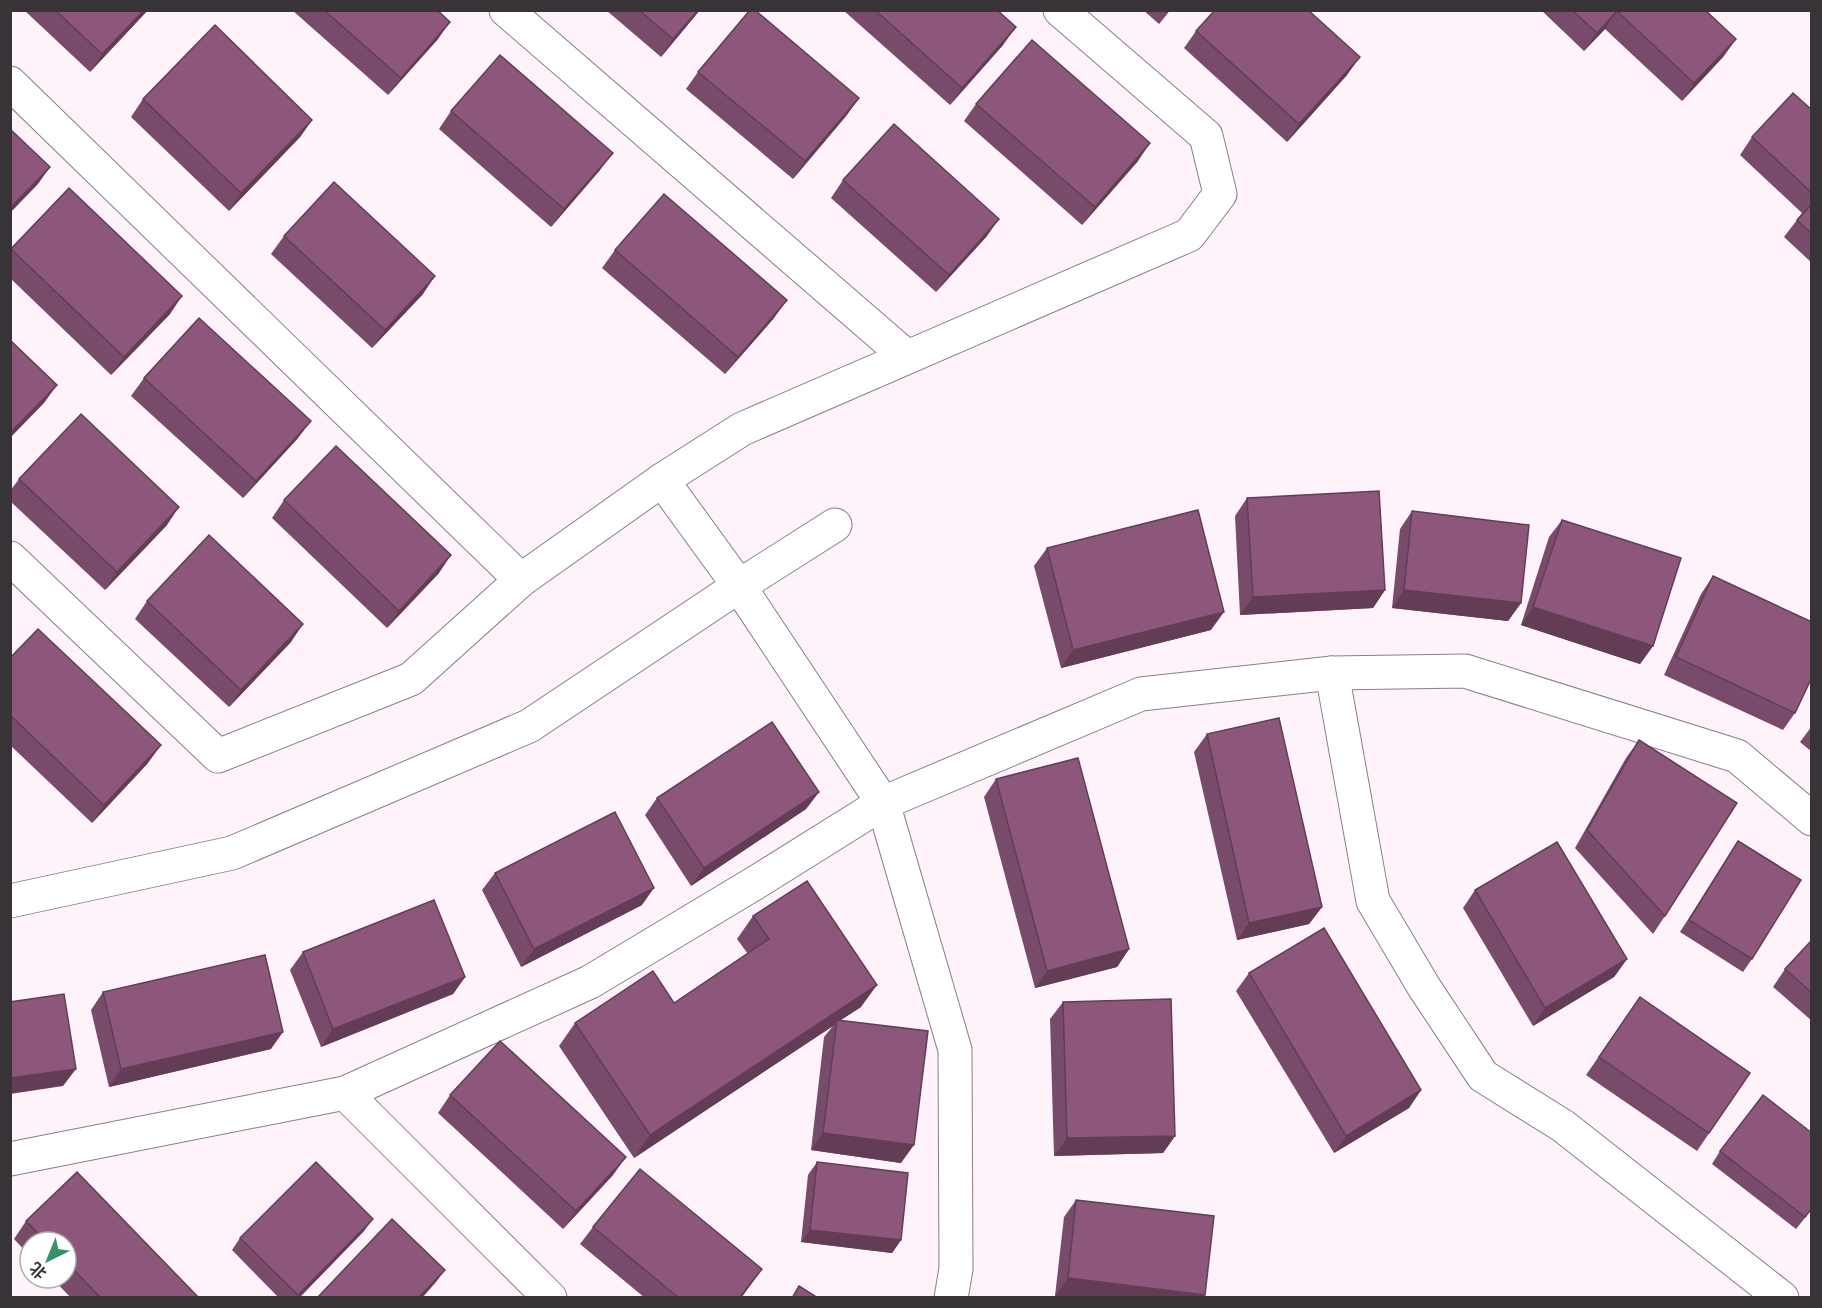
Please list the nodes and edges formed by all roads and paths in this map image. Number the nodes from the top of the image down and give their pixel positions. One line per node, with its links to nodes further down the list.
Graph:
1 (506, 10): 4 (street)
2 (1060, 10): 4 (street)
3 (10, 83): 8 (street)
4 (907, 357): 5 (street)
5 (662, 480): 8 (street); 9 (street)
6 (835, 525): 9 (street)
7 (10, 558): 8 (street)
8 (521, 580)
9 (739, 586): 11 (street); 13 (street)
10 (1332, 673): 11 (street); 12 (street); 18 (street)
11 (883, 803): 14 (street); 17 (street)
12 (1812, 819)
13 (10, 901)
14 (345, 1093): 15 (street); 16 (street)
15 (10, 1159)
16 (550, 1298)
17 (951, 1298)
18 (1782, 1298)

